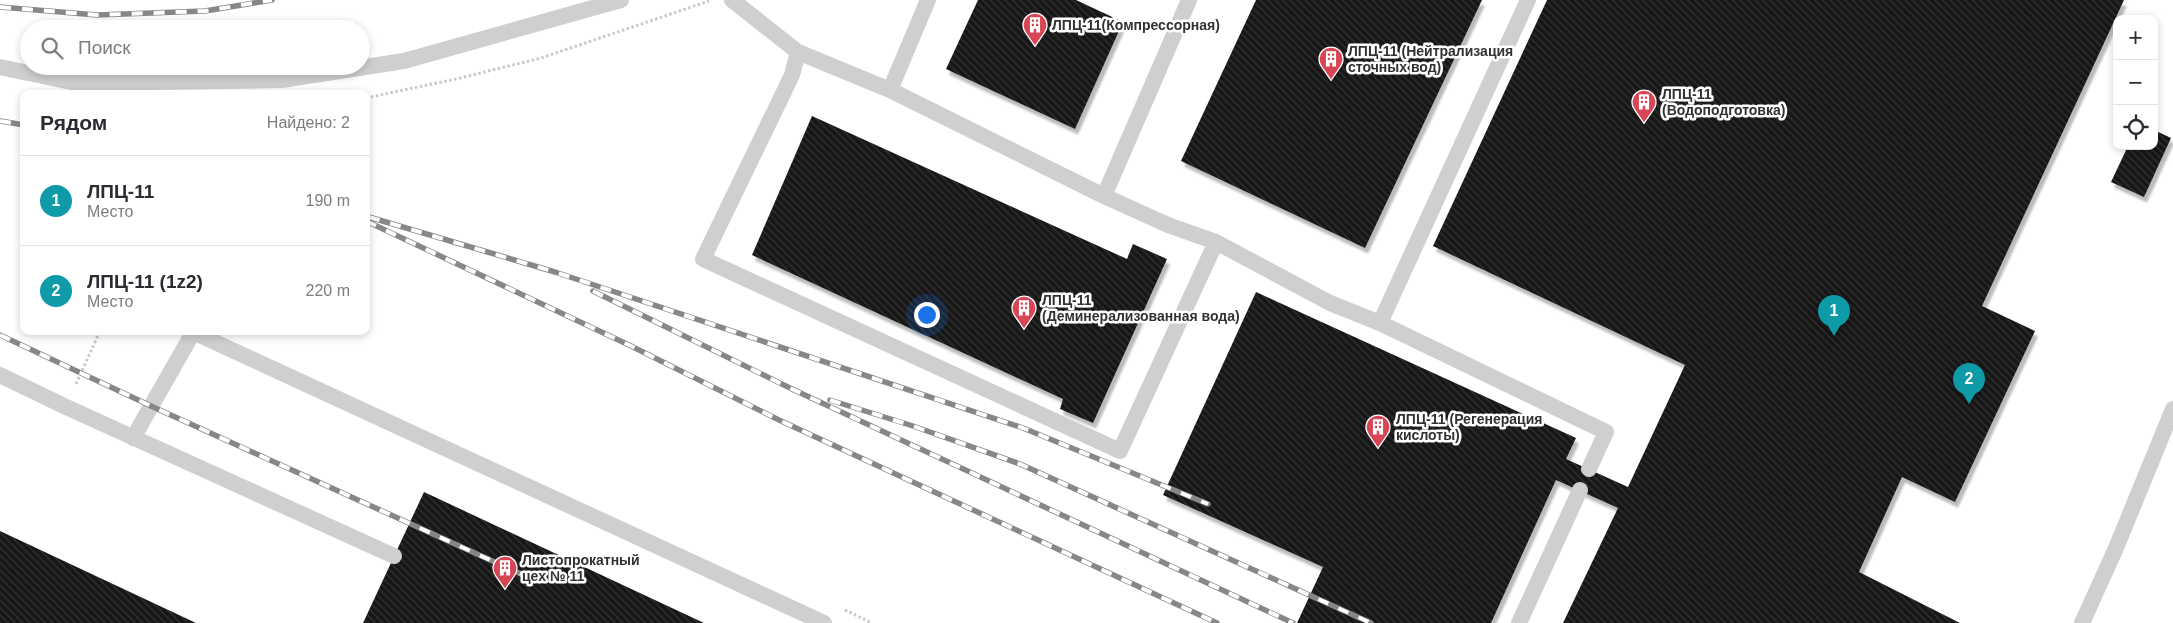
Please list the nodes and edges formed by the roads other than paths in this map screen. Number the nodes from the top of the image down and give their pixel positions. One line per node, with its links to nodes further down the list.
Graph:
1 (621, 0): 8 (lane)
2 (732, 0): 6 (lane)
3 (928, 0): 13 (lane)
4 (1528, 0): 16 (lane)
5 (1186, 1): 14 (lane)
6 (798, 52): 13 (lane); 15 (lane)
7 (0, 67): 9 (lane)
8 (370, 68)
9 (20, 71)
10 (38, 75): 12 (lane)
11 (338, 75): 12 (lane)
12 (282, 87)
13 (890, 90): 14 (lane)
14 (1104, 196): 15 (lane)
15 (1216, 242): 16 (lane)
16 (1380, 323): 22 (lane)
17 (192, 335): 21 (lane)
18 (200, 335): 25 (lane)
19 (0, 374): 21 (lane)
20 (2173, 409): 27 (lane)
21 (133, 438): 24 (lane)
22 (1589, 469)
23 (1580, 490): 26 (lane)
24 (394, 556)
25 (824, 623)
26 (1520, 623)
27 (2082, 623)

